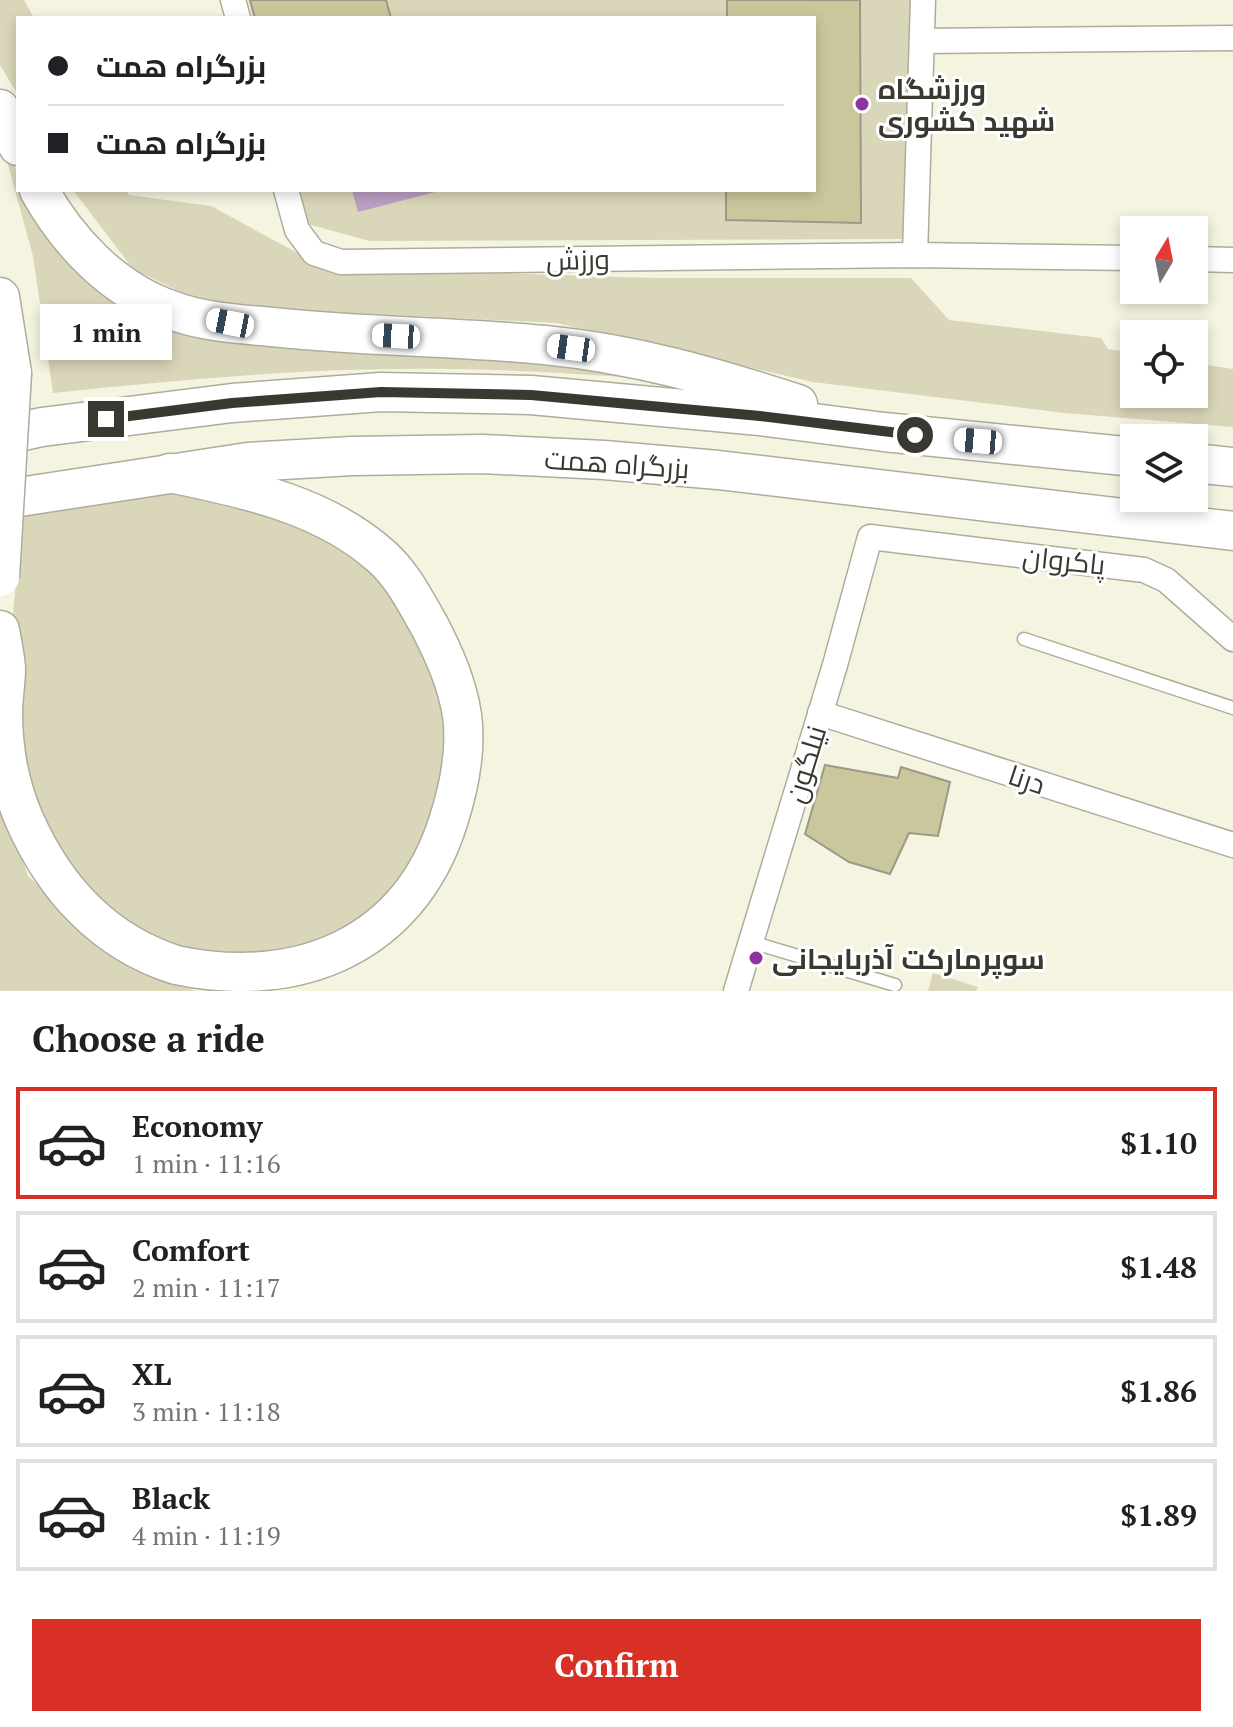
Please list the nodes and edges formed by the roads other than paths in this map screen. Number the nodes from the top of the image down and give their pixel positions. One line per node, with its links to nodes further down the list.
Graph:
1 (923, 0): 3 (street)
2 (1233, 38): 3 (street)
3 (923, 41): 8 (street)
4 (0, 109): 5 (highway)
5 (16, 142)
6 (40, 192): 13 (highway)
7 (287, 192): 8 (street, ورزش)
8 (915, 255): 9 (street, ورزش)
9 (1120, 258)
10 (1208, 259): 11 (street)
11 (1233, 260)
12 (0, 297): 22 (highway, bridge)
13 (884, 432): 14 (highway, بزرگراه همت); 15 (highway, بزرگراه همت)
14 (0, 436)
15 (1120, 456)
16 (1208, 464): 17 (highway)
17 (1233, 467)
18 (170, 473): 19 (highway, بزرگراه همت); 20 (highway, بزرگراه همت); 23 (highway)
19 (0, 500)
20 (1233, 531)
21 (870, 537): 25 (street, پاکروان); 27 (street, نیلگون)
22 (0, 577)
23 (0, 630)
24 (1024, 639): 26 (lane)
25 (1233, 639)
26 (1233, 708)
27 (820, 713): 28 (street, درنا); 29 (street, نیلگون)
28 (1233, 845)
29 (751, 942): 30 (lane); 31 (street, نیلگون)
30 (895, 985)
31 (736, 991)

